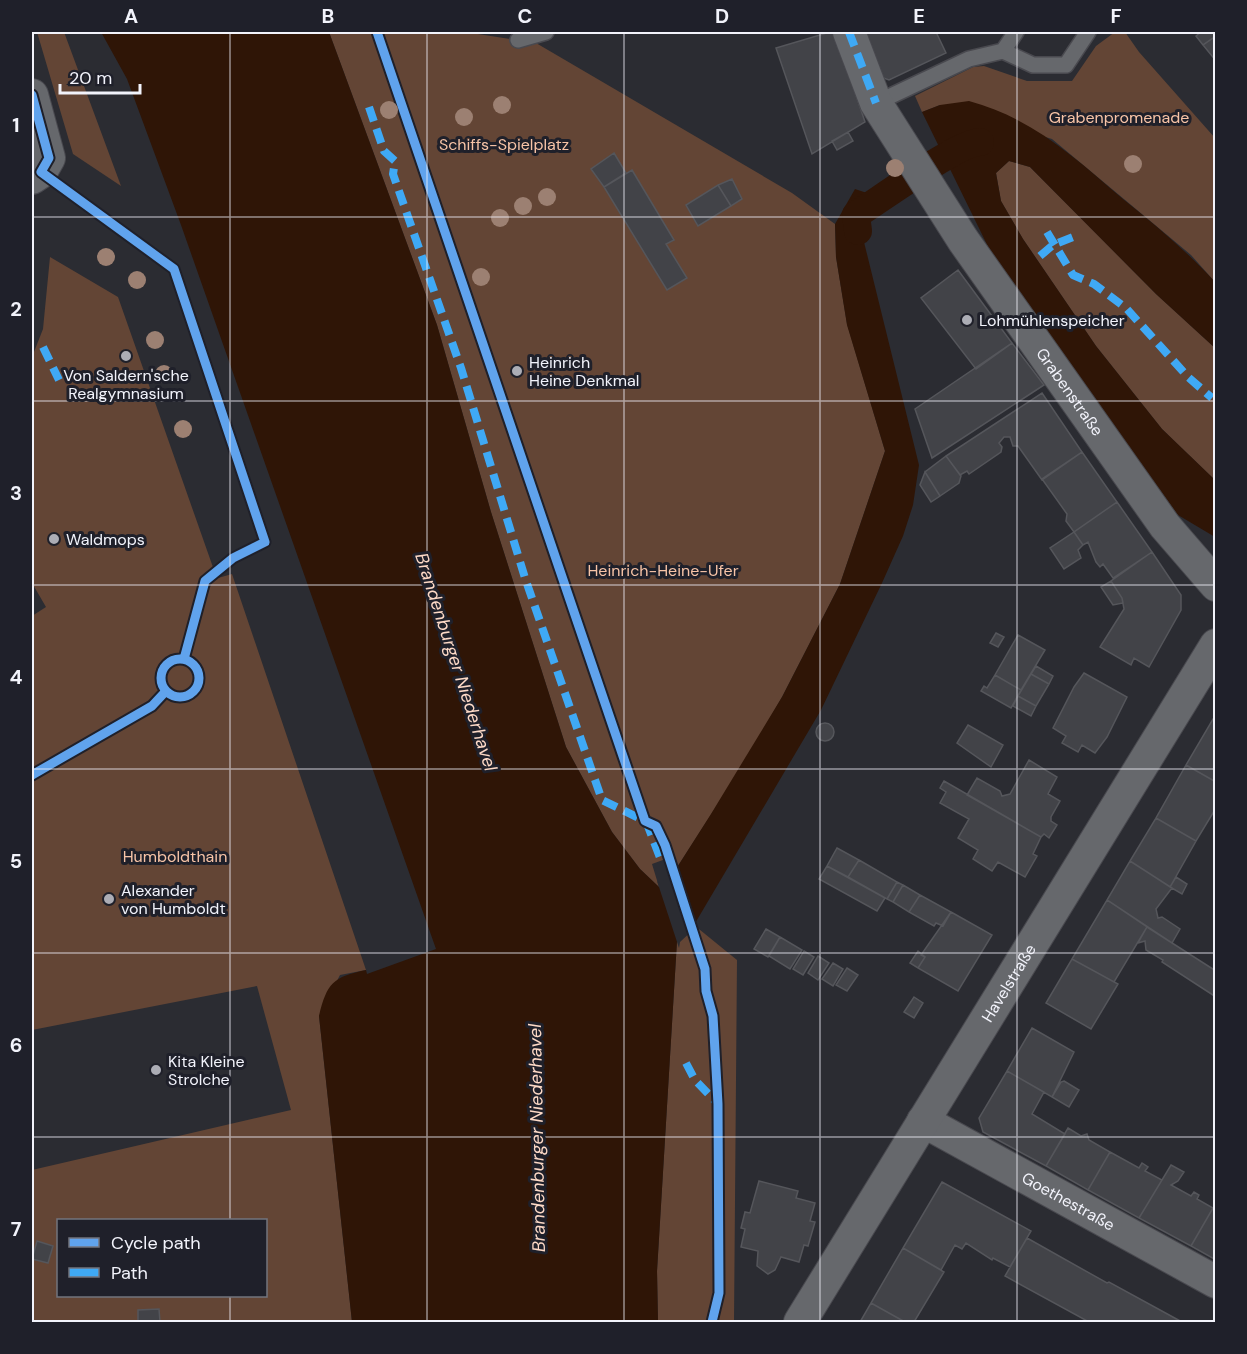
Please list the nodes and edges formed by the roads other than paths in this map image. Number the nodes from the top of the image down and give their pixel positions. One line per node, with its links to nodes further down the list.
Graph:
1 (546, 32): 5 (lane)
2 (849, 32): 8 (street, Grabenstraße)
3 (1016, 32): 6 (lane)
4 (1088, 32): 6 (lane)
5 (518, 40)
6 (1004, 51): 8 (lane)
7 (32, 95): 9 (street)
8 (876, 103): 10 (street, Grabenstraße)
9 (36, 175)
10 (1215, 585)
11 (1215, 645): 12 (street, Havelstraße)
12 (923, 1121): 13 (street, Goethestraße); 14 (street, Havelstraße)
13 (1215, 1282)
14 (800, 1323)

